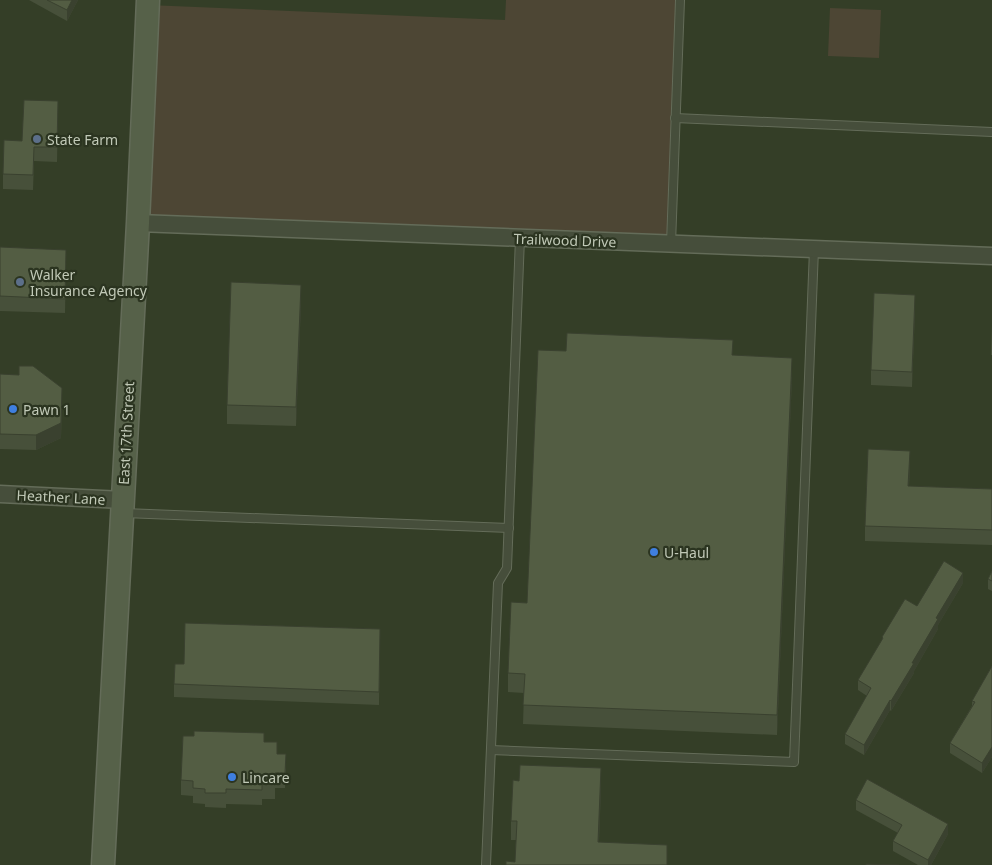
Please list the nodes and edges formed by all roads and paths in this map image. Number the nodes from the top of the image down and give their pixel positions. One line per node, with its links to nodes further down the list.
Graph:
1 (148, 0): 5 (main road, East 17th Street)
2 (680, 0): 3 (lane)
3 (675, 118): 4 (lane); 7 (lane)
4 (992, 132)
5 (138, 223): 6 (street, Trailwood Drive); 11 (main road, East 17th Street)
6 (520, 238): 7 (street, Trailwood Drive); 12 (lane)
7 (670, 244): 8 (street, Trailwood Drive)
8 (814, 249): 9 (street, Trailwood Drive); 13 (lane)
9 (992, 256)
10 (0, 494): 11 (street, Heather Lane)
11 (122, 506): 12 (lane); 14 (main road, East 17th Street)
12 (508, 528): 13 (lane)
13 (491, 750): 15 (lane)
14 (103, 865)
15 (486, 865)

